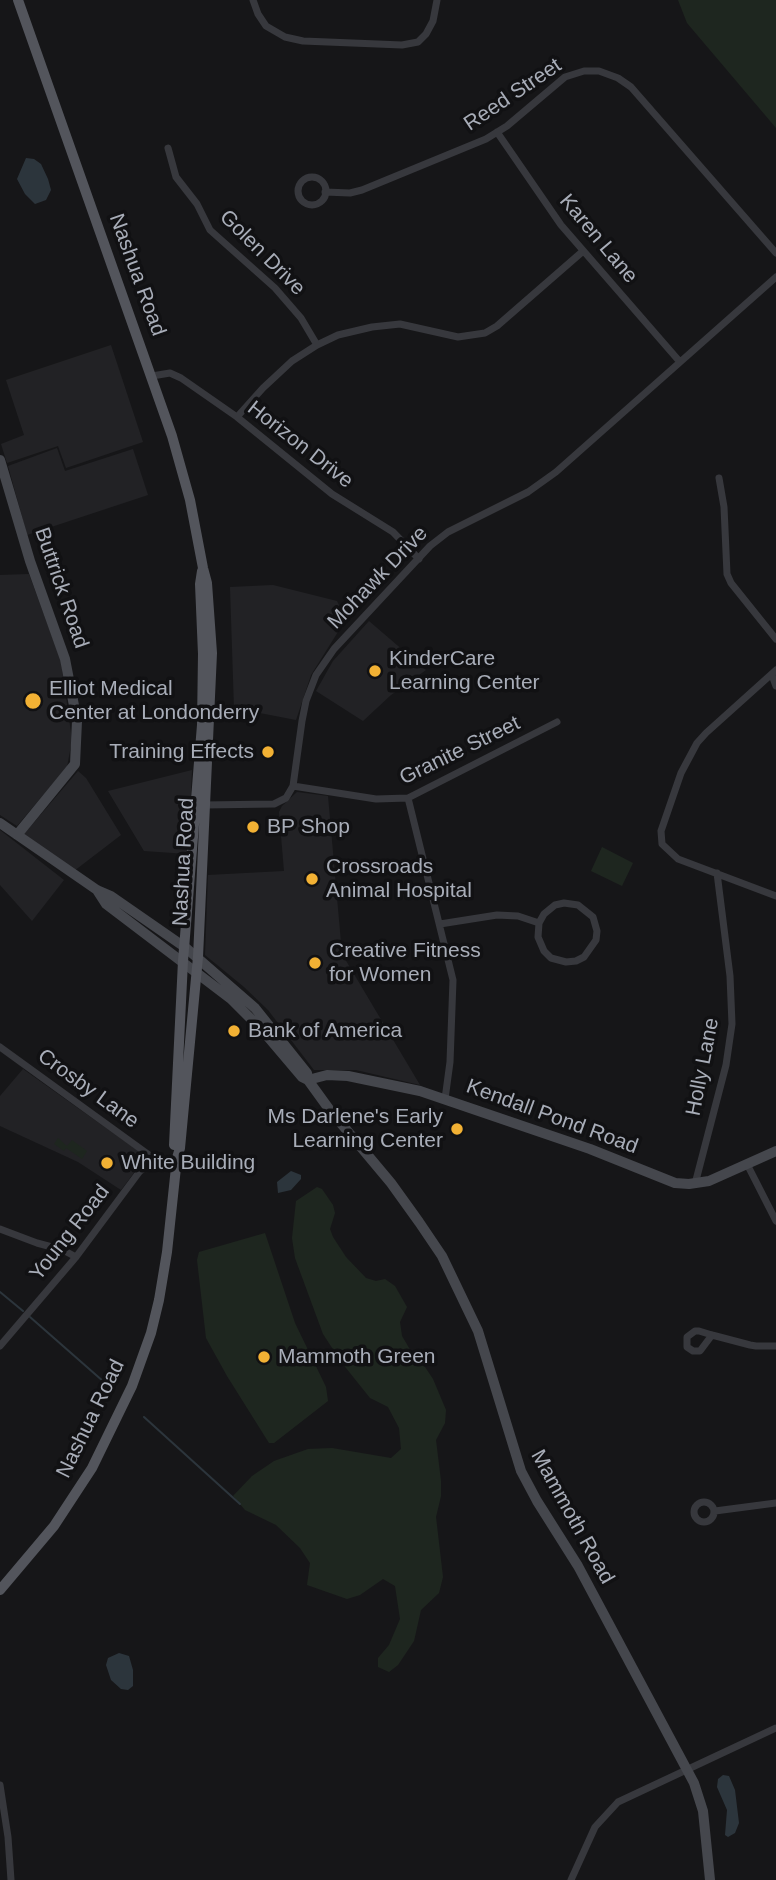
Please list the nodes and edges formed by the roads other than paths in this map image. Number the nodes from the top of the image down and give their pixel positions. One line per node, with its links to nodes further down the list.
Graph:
1 (18, 0): 12 (main road, Nashua Road)
2 (253, 0): 3 (street)
3 (437, 0)
4 (497, 132): 6 (street, Reed Street); 7 (street, Karen Lane); 8 (street, Reed Street)
5 (167, 148): 10 (street, Golen Drive)
6 (325, 192)
7 (582, 252): 10 (street); 11 (street, Karen Lane)
8 (776, 253)
9 (776, 277): 11 (street, Mohawk Drive)
10 (317, 345): 13 (street)
11 (680, 362): 16 (street, Mohawk Drive)
12 (152, 376): 13 (street, Horizon Drive); 23 (main road, Nashua Road)
13 (237, 417): 16 (street, Horizon Drive)
14 (0, 460): 25 (main road, Buttrick Road)
15 (719, 478): 17 (street)
16 (419, 559): 21 (street, Mohawk Drive)
17 (776, 639)
18 (774, 673): 19 (street); 26 (street)
19 (776, 686)
20 (556, 722): 22 (street, Granite Street)
21 (293, 786): 22 (street, Granite Street); 23 (street)
22 (408, 798): 30 (street)
23 (201, 805): 31 (main road, Nashua Road); 32 (main road, Nashua Road)
24 (0, 823): 25 (main road, Mammoth Road)
25 (17, 835): 27 (main road, Mammoth Road)
26 (717, 873): 28 (street); 42 (street, Holly Lane)
27 (97, 890): 31 (main road, Mammoth Road); 33 (main road, Mammoth Road)
28 (776, 896)
29 (539, 922): 29 (street); 30 (street)
30 (440, 923): 37 (street)
31 (186, 948): 32 (main road, Mammoth Road); 33 (main road, Nashua Road)
32 (198, 957): 34 (main road, Nashua Road); 36 (main road, Mammoth Road)
33 (183, 961): 34 (main road, Mammoth Road); 39 (main road, Nashua Road)
34 (196, 971): 36 (main road, Mammoth Road); 39 (main road, Nashua Road)
35 (0, 1047): 40 (street, Crosby Lane)
36 (309, 1080): 37 (main road, Kendall Pond Road); 53 (main road, Mammoth Road)
37 (445, 1099): 42 (main road, Kendall Pond Road)
38 (776, 1151): 41 (main road, Kendall Pond Road)
39 (177, 1158): 40 (street); 51 (main road, Nashua Road)
40 (156, 1160): 45 (street, Young Road)
41 (748, 1166): 42 (main road, Kendall Pond Road); 43 (street)
42 (695, 1184)
43 (776, 1221)
44 (0, 1229): 45 (street)
45 (76, 1257): 47 (street, Young Road)
46 (712, 1335): 48 (street)
47 (0, 1346)
48 (776, 1346)
49 (776, 1503): 50 (street)
50 (715, 1511)
51 (0, 1590)
52 (776, 1728): 53 (street)
53 (688, 1770): 56 (street); 57 (main road, Mammoth Road)
54 (0, 1785): 55 (street)
55 (11, 1880)
56 (571, 1880)
57 (710, 1880)

